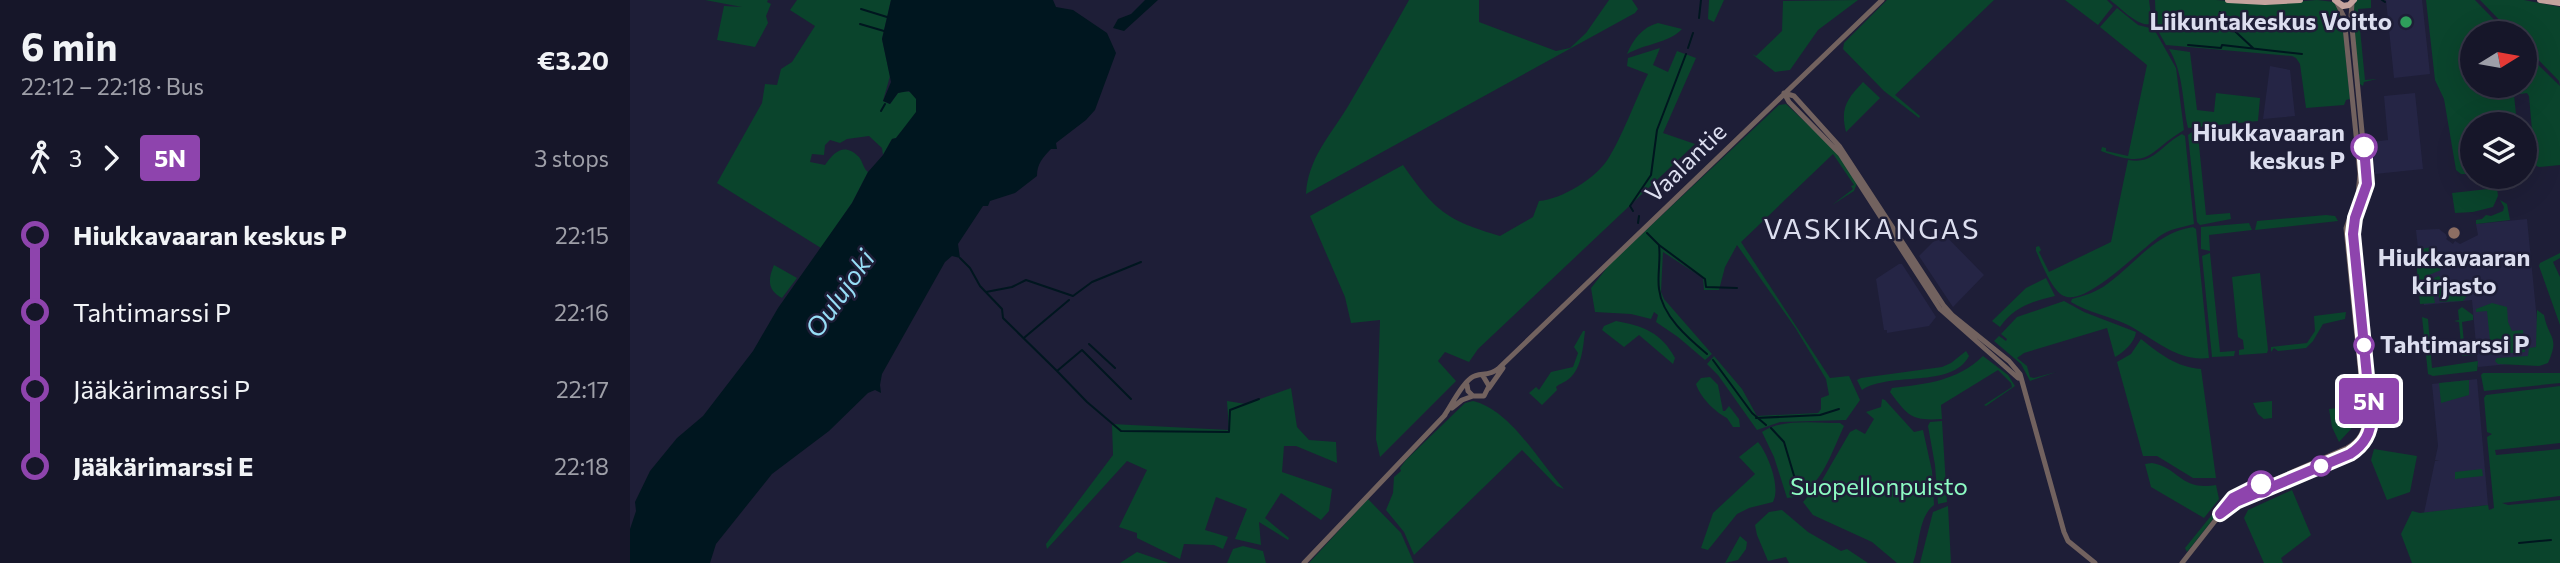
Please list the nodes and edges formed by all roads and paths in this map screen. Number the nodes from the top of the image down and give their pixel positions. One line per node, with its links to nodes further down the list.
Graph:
1 (1882, 0): 8 (street, Vaalantie)
2 (2228, 0): 3 (main road)
3 (2300, 0)
4 (2542, 0): 7 (main road)
5 (2335, 1): 6 (main road); 15 (street)
6 (2354, 1): 15 (street)
7 (2560, 4)
8 (1784, 93): 9 (street, Vaalantie); 17 (street)
9 (1515, 352): 10 (street, Vaalantie); 12 (street, Vaalantie)
10 (1481, 376): 11 (street); 12 (street)
11 (1466, 385): 13 (street); 14 (street)
12 (1489, 388): 13 (street)
13 (1473, 396): 14 (street)
14 (1444, 416): 16 (street)
15 (2292, 475): 18 (street)
16 (1304, 563)
17 (2095, 563)
18 (2182, 563)

